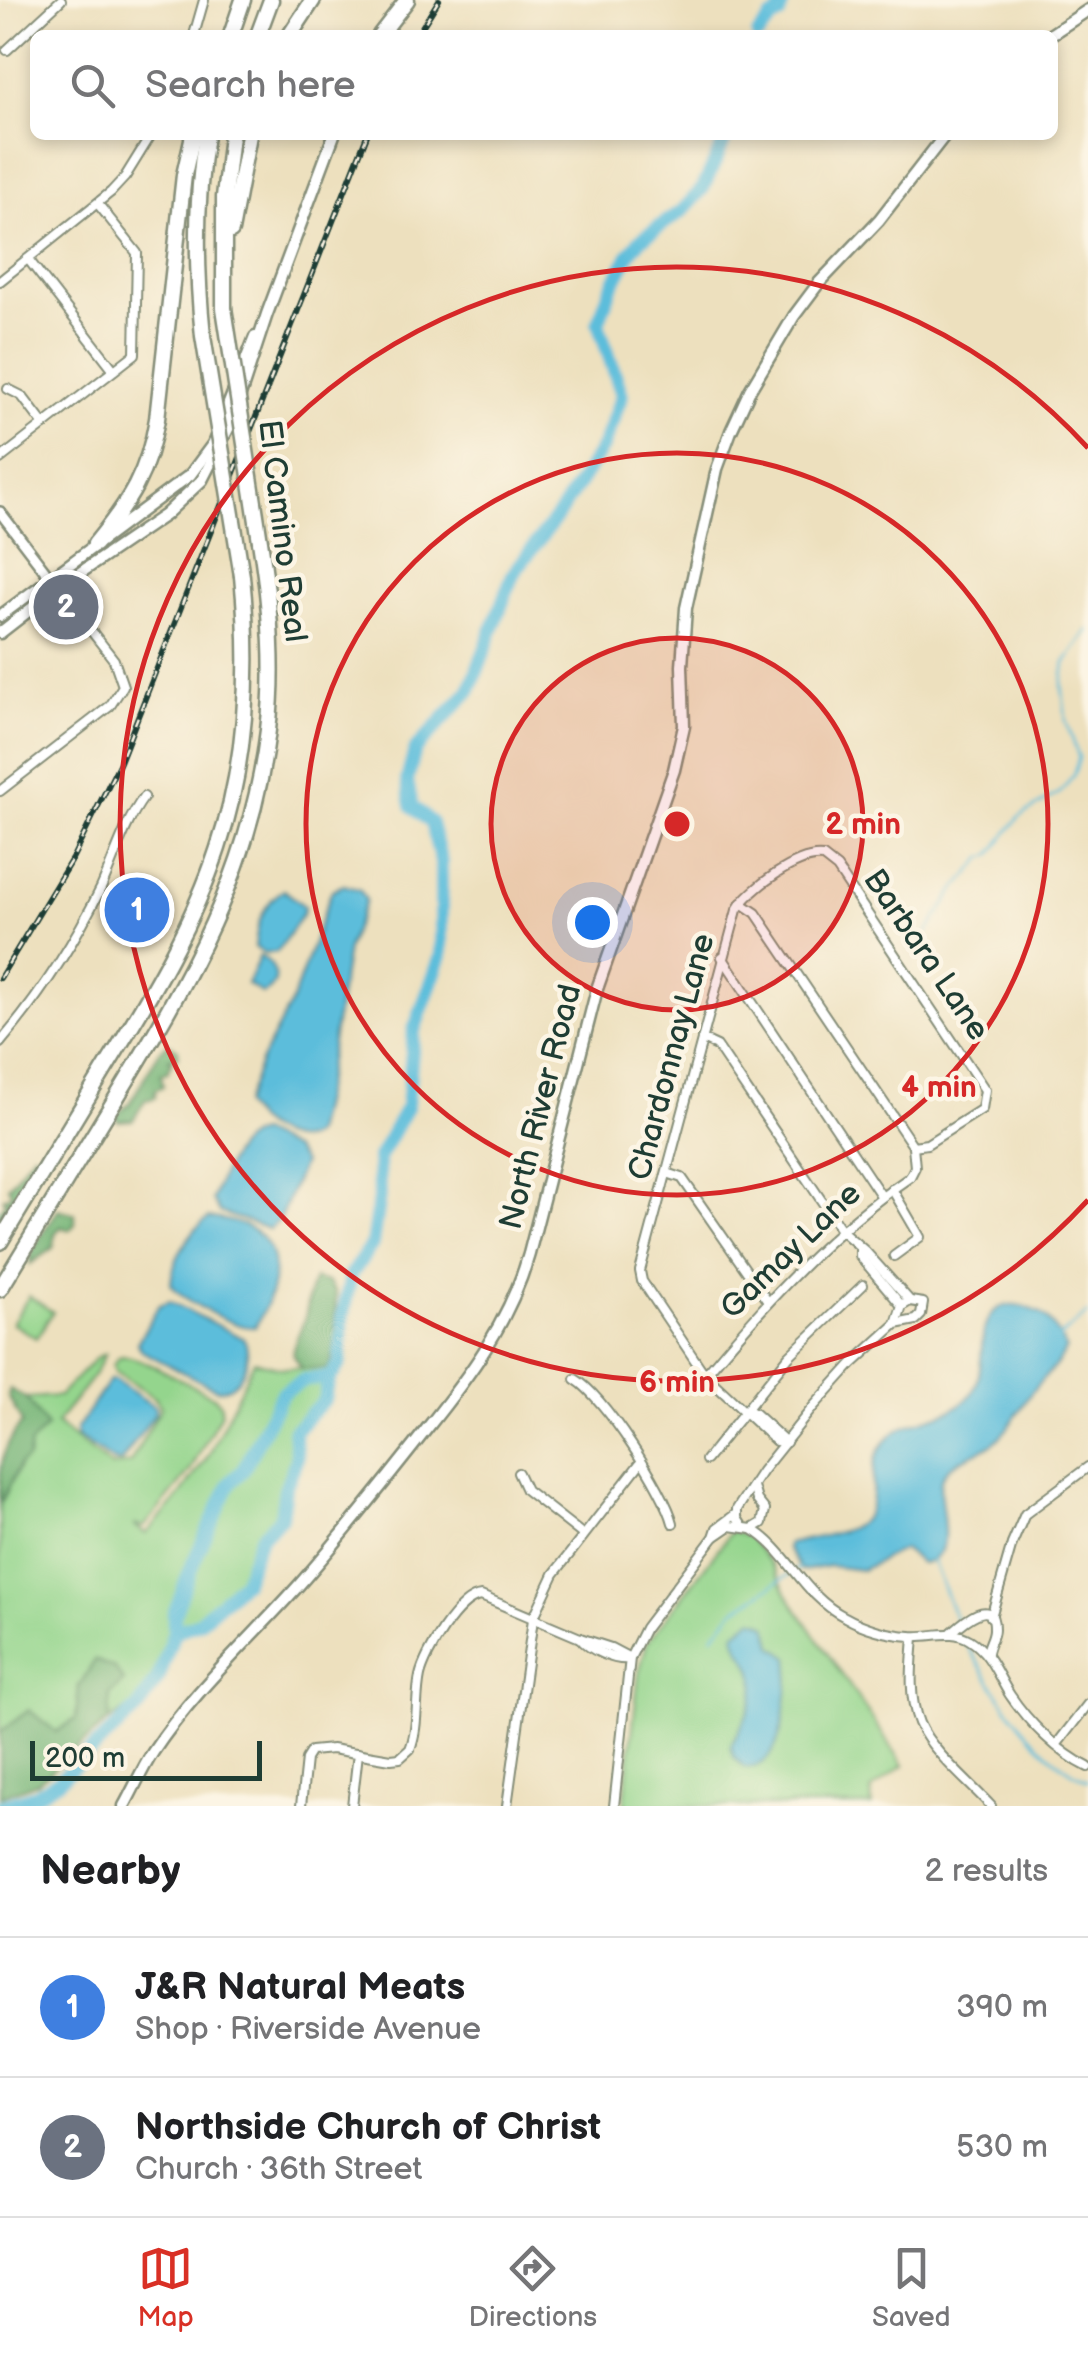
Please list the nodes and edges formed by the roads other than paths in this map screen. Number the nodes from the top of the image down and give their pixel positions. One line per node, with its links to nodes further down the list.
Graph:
1 (61, 0): 14 (street)
2 (204, 0): 8 (street)
3 (270, 0): 9 (highway)
4 (312, 0): 10 (highway)
5 (397, 0): 11 (highway)
6 (407, 0): 12 (highway)
7 (1088, 10): 13 (main road)
8 (195, 30)
9 (260, 30)
10 (293, 30)
11 (382, 30)
12 (384, 30)
13 (1058, 30)
14 (7, 50)
15 (148, 140): 22 (street)
16 (192, 140): 32 (highway)
17 (206, 140): 49 (highway, El Camino Real, bridge)
18 (230, 140): 25 (highway, El Camino Real)
19 (248, 140): 25 (highway)
20 (332, 140): 26 (main road)
21 (941, 140): 90 (main road, North River Road)
22 (98, 204): 23 (street); 27 (street)
23 (28, 259): 24 (street); 27 (street)
24 (0, 281)
25 (223, 286): 52 (highway, El Camino Real, bridge)
26 (267, 314): 32 (main road); 34 (main road)
27 (114, 370): 29 (street)
28 (8, 389): 29 (street)
29 (44, 425): 30 (street)
30 (0, 459)
31 (0, 512): 33 (street)
32 (96, 544): 33 (main road)
33 (50, 578): 34 (street); 35 (main road)
34 (58, 588): 36 (main road); 37 (street)
35 (0, 616)
36 (0, 633)
37 (0, 791)
38 (144, 798): 43 (street)
39 (784, 871): 40 (street, Chardonnay Lane); 44 (street, Barbara Lane)
40 (741, 903): 41 (street, Chardonnay Lane); 44 (street)
41 (722, 957): 42 (street, Chardonnay Lane); 47 (street)
42 (702, 1039): 45 (street, Chardonnay Lane); 48 (street)
43 (0, 1043)
44 (913, 1146): 46 (street, Gamay Lane)
45 (667, 1174): 53 (street); 56 (street, Chardonnay Lane)
46 (892, 1189): 47 (street, Gamay Lane); 50 (street)
47 (882, 1198): 48 (street, Gamay Lane)
48 (842, 1231): 53 (street, Gamay Lane); 54 (street)
49 (0, 1242)
50 (894, 1256)
51 (863, 1286): 58 (street)
52 (0, 1289)
53 (768, 1302): 56 (street, Gamay Lane)
54 (906, 1304): 55 (street); 55 (street)
55 (896, 1324): 59 (street)
56 (706, 1375): 58 (street)
57 (575, 1380): 61 (street)
58 (745, 1411): 59 (street); 60 (street)
59 (786, 1442): 64 (street)
60 (706, 1460)
61 (641, 1462): 69 (street); 71 (street)
62 (1088, 1467): 74 (street)
63 (518, 1473): 71 (street)
64 (753, 1486): 65 (street); 66 (street)
65 (757, 1500): 66 (street); 68 (street)
66 (744, 1501): 67 (street)
67 (736, 1514): 70 (street); 72 (street)
68 (764, 1518): 70 (street); 73 (street)
69 (673, 1523)
70 (747, 1527): 72 (street); 73 (street)
71 (582, 1534): 77 (street)
72 (714, 1536): 85 (street)
73 (772, 1546): 81 (street)
74 (997, 1592): 75 (street); 76 (street)
75 (977, 1612): 76 (street); 78 (street)
76 (991, 1618): 80 (street)
77 (534, 1619): 85 (street); 88 (street); 93 (street)
78 (964, 1620): 79 (street); 82 (street)
79 (951, 1634): 81 (street); 82 (street)
80 (992, 1635): 83 (street); 84 (street)
81 (914, 1637): 95 (street)
82 (966, 1638): 83 (street)
83 (976, 1644): 84 (street)
84 (986, 1654): 87 (street)
85 (630, 1658): 94 (street)
86 (1088, 1704): 87 (street)
87 (1056, 1744): 89 (street)
88 (358, 1753): 91 (street); 92 (street)
89 (1088, 1767)
90 (124, 1806)
91 (301, 1806)
92 (352, 1806)
93 (507, 1806)
94 (614, 1806)
95 (992, 1806)

